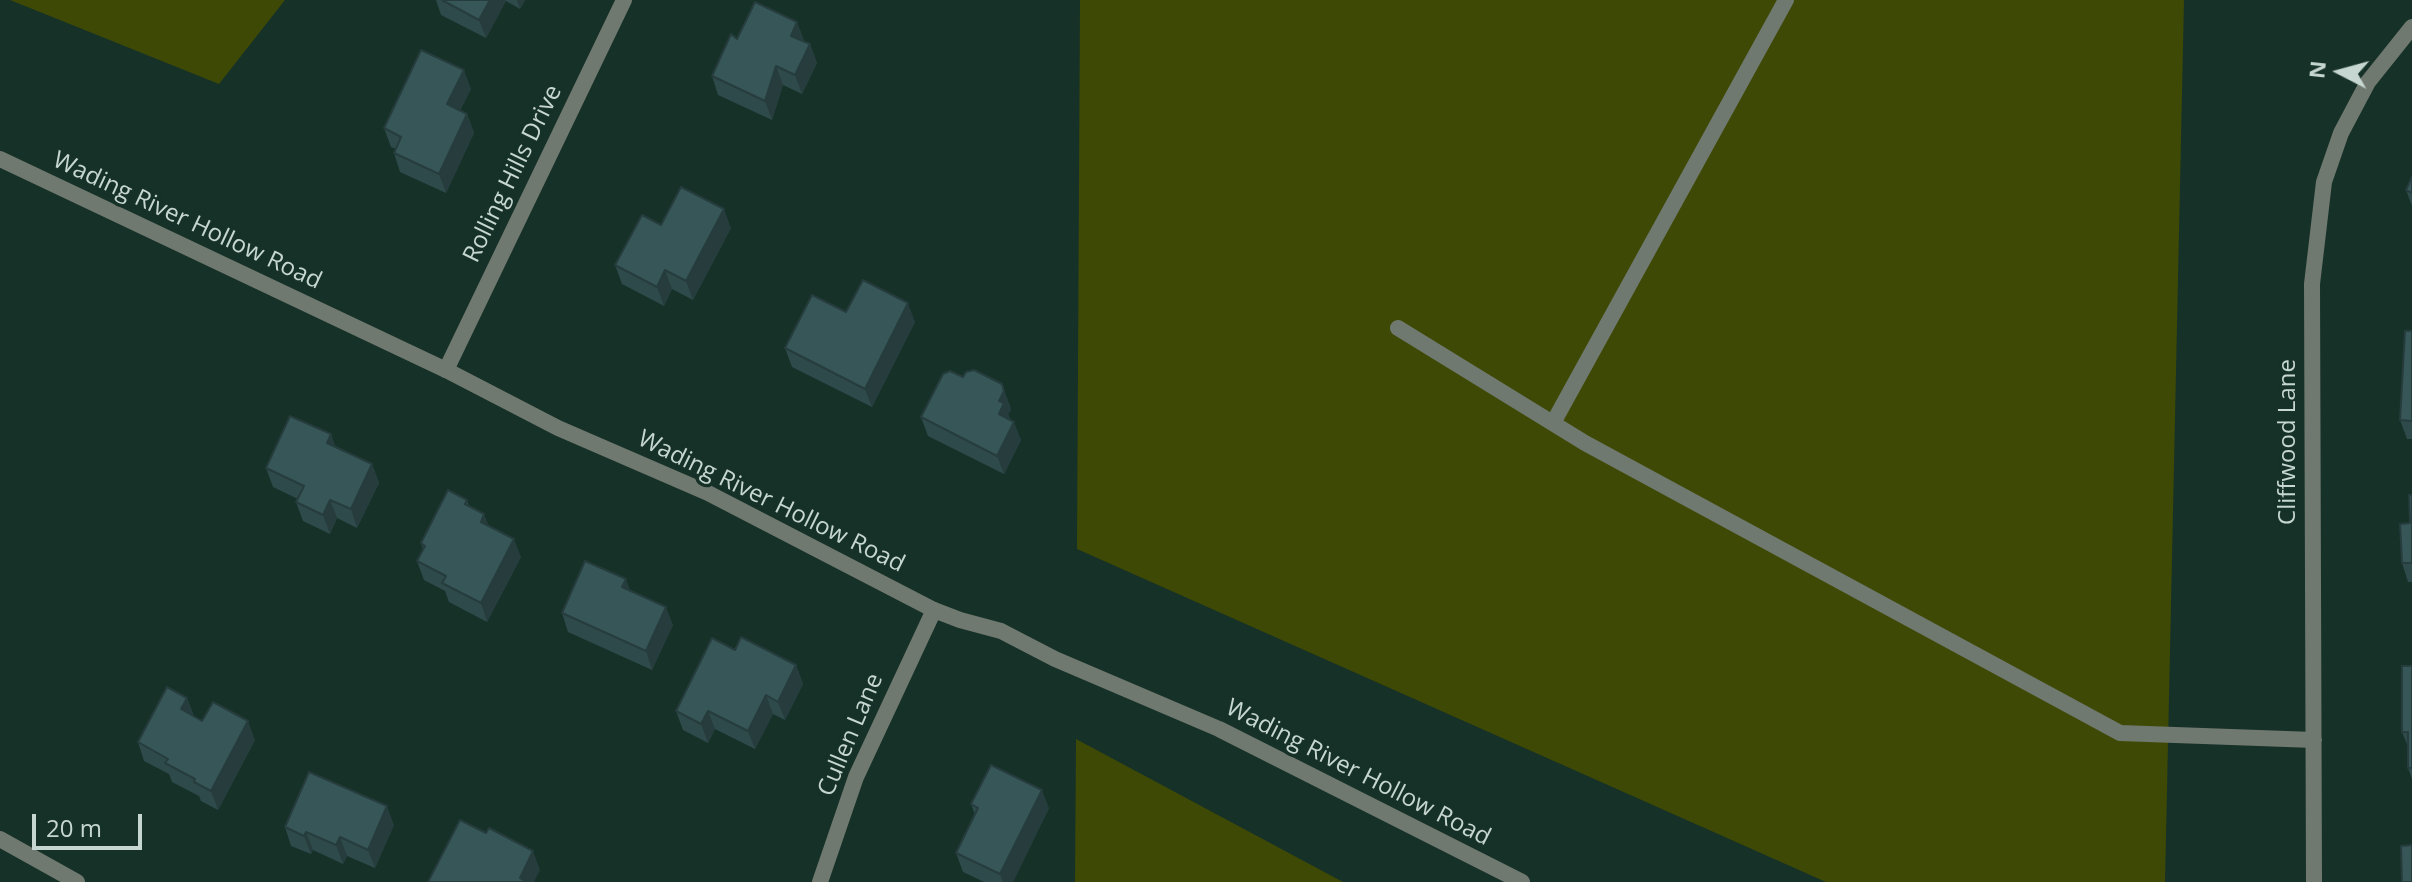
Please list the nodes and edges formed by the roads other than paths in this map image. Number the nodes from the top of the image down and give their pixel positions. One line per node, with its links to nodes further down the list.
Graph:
1 (624, 0): 6 (street, Rolling Hills Drive)
2 (1786, 0): 7 (street)
3 (2412, 27): 9 (street, Cliffwood Lane)
4 (0, 159): 6 (street, Wading River Hollow Road)
5 (1398, 328): 7 (street)
6 (446, 370): 8 (street, Wading River Hollow Road)
7 (1553, 423): 9 (street)
8 (934, 610): 12 (street, Cullen Lane); 13 (street, Wading River Hollow Road)
9 (2314, 740): 14 (street, Cliffwood Lane)
10 (0, 839): 11 (street)
11 (77, 882)
12 (820, 882)
13 (1522, 882)
14 (2314, 882)

